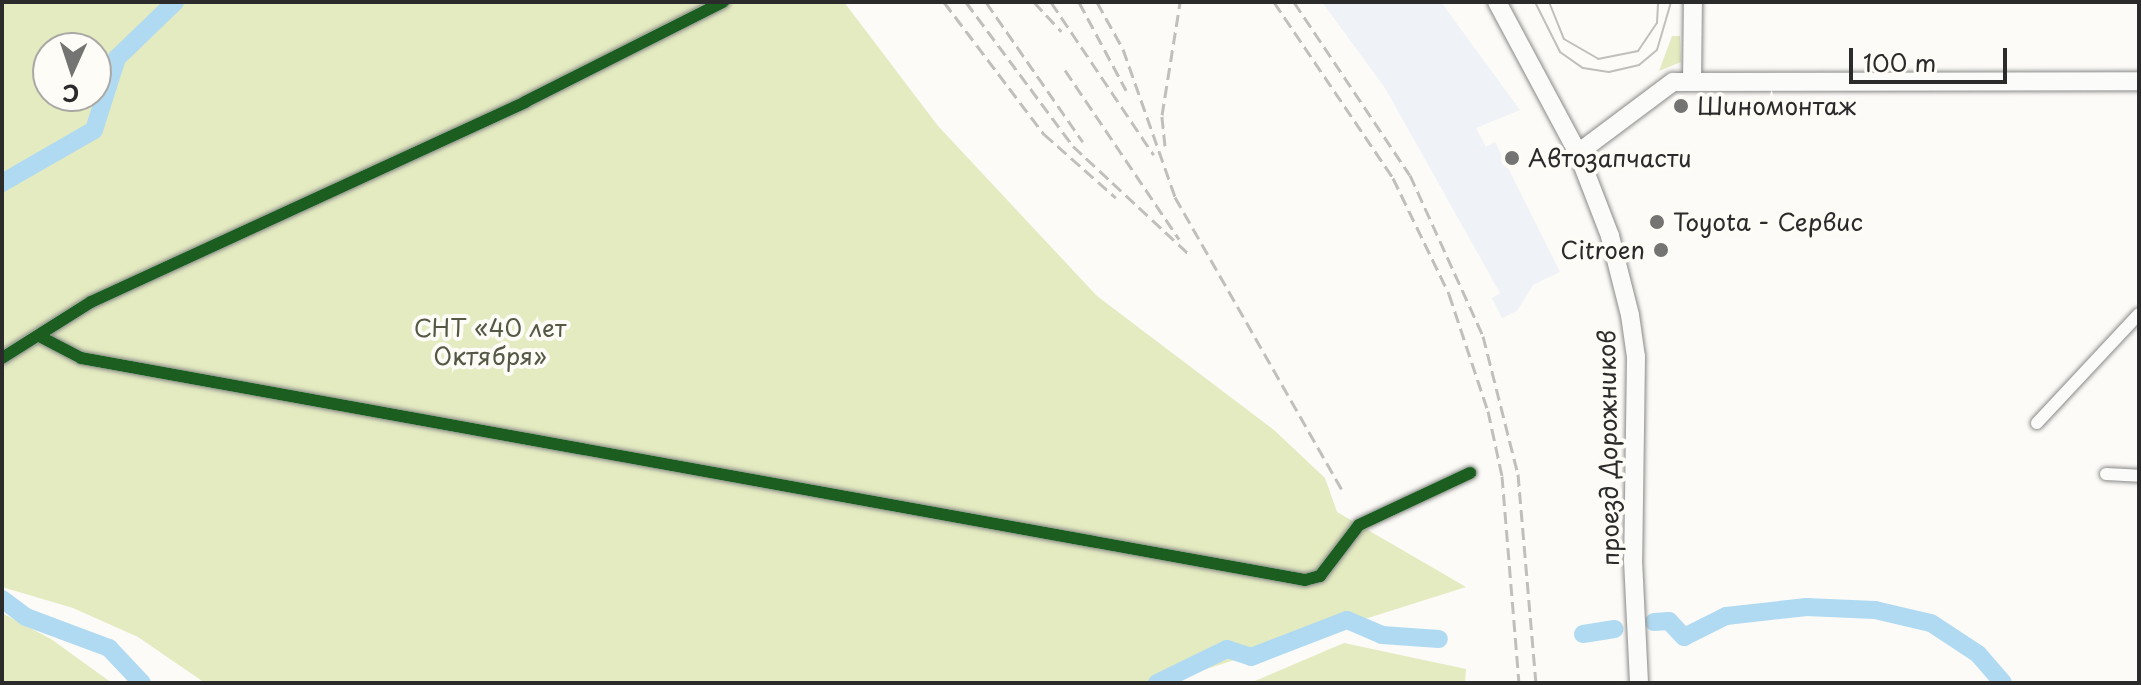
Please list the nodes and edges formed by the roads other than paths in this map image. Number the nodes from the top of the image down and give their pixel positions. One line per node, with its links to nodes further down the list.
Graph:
1 (723, 2): 8 (street)
2 (1497, 2): 6 (main road, проезд Дорожников)
3 (1693, 2): 4 (main road)
4 (1692, 80): 5 (main road); 6 (main road)
5 (2139, 81)
6 (1578, 153): 14 (main road, проезд Дорожников)
7 (2139, 314): 10 (street)
8 (39, 336): 9 (street); 11 (street)
9 (2, 358)
10 (2037, 423)
11 (1470, 473)
12 (2106, 474): 13 (street)
13 (2139, 476)
14 (1639, 683)

